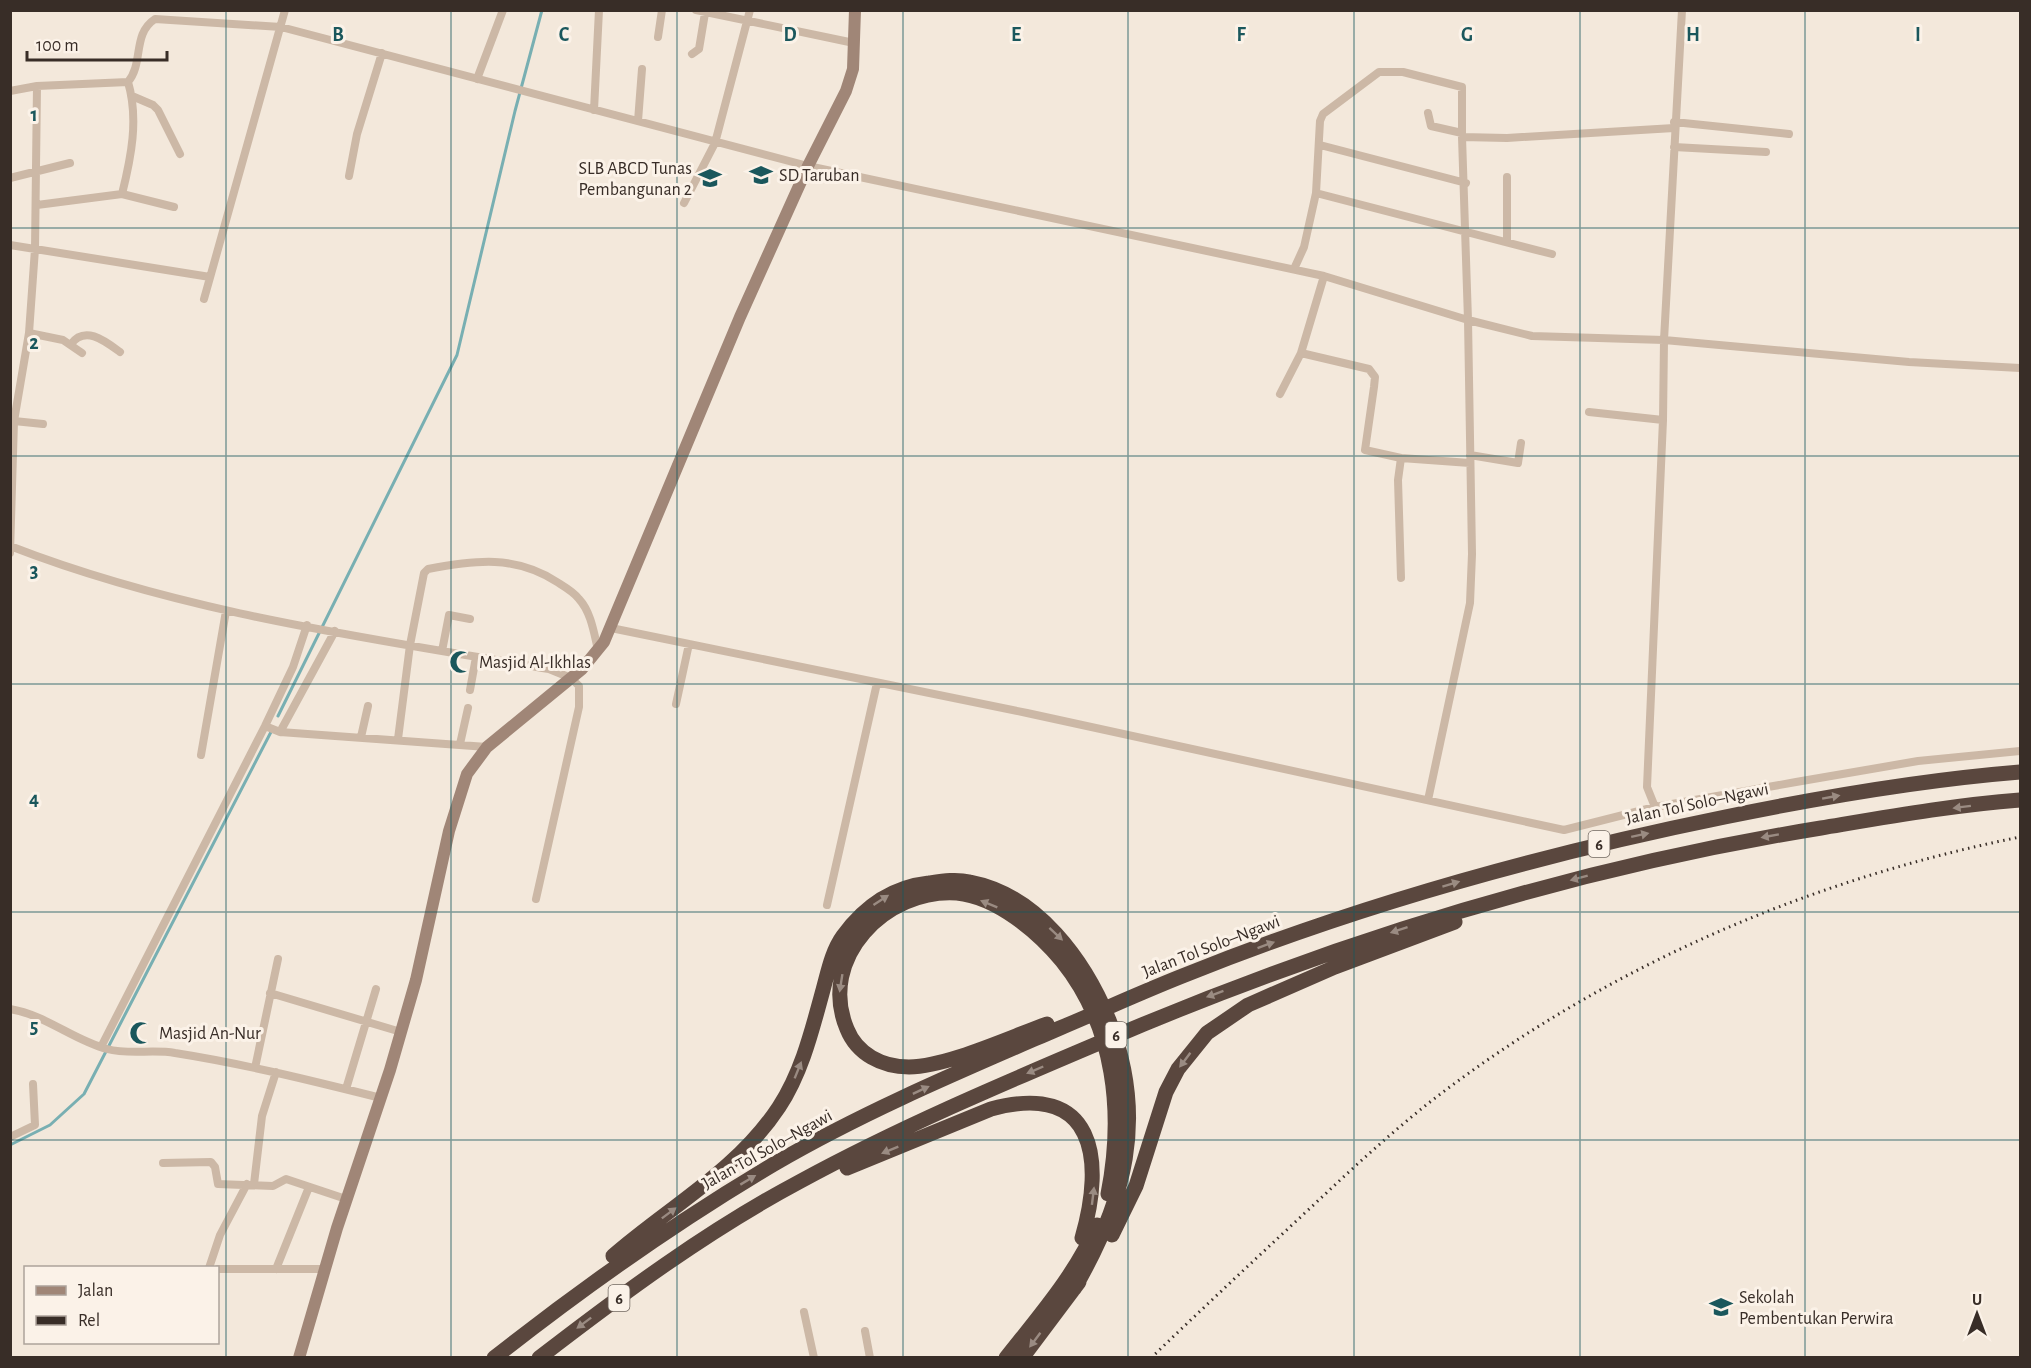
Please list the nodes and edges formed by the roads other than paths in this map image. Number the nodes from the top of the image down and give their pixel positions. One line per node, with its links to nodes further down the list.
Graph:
1 (285, 10): 10 (street)
2 (503, 10): 16 (street)
3 (599, 10): 21 (street)
4 (662, 10): 11 (street)
5 (750, 10): 9 (street)
6 (855, 10): 12 (main road)
7 (1682, 10): 24 (street)
8 (700, 11): 9 (street); 14 (street)
9 (747, 23): 12 (street); 27 (street)
10 (281, 27): 13 (street); 17 (street); 51 (street)
11 (658, 37)
12 (854, 43): 33 (main road)
13 (382, 52): 16 (street); 35 (street)
14 (692, 54)
15 (642, 69): 23 (street)
16 (477, 79): 21 (street)
17 (128, 82): 18 (street); 20 (street)
18 (37, 86): 19 (street); 34 (street)
19 (10, 91)
20 (132, 96): 31 (street); 40 (street)
21 (594, 110): 23 (street)
22 (1428, 113): 26 (street)
23 (638, 121): 27 (street)
24 (1674, 125): 25 (street); 26 (street); 29 (street)
25 (1789, 134)
26 (1462, 135): 28 (street); 38 (street)
27 (715, 143): 33 (street); 41 (street)
28 (1320, 145): 38 (street); 39 (street)
29 (1674, 147): 30 (street); 55 (street)
30 (1766, 152)
31 (180, 154)
32 (70, 163): 34 (street)
33 (808, 166): 49 (street); 74 (main road)
34 (35, 172): 37 (street); 42 (street)
35 (350, 176)
36 (1507, 177): 45 (street)
37 (10, 178)
38 (1466, 183): 44 (street)
39 (1316, 193): 44 (street); 49 (street)
40 (122, 194): 42 (street); 43 (street)
41 (684, 203)
42 (37, 205): 47 (street)
43 (174, 207)
44 (1466, 231): 45 (street); 53 (street)
45 (1507, 242): 48 (street)
46 (10, 245): 47 (street)
47 (35, 249): 51 (street); 54 (street)
48 (1552, 254)
49 (1294, 269): 50 (street)
50 (1324, 276): 53 (street); 59 (street)
51 (210, 277): 52 (street)
52 (204, 299)
53 (1468, 320): 55 (street); 68 (street)
54 (29, 333): 56 (street); 64 (street)
55 (1664, 340): 60 (street); 63 (street)
56 (71, 344): 57 (street); 58 (street)
57 (120, 352)
58 (82, 353)
59 (1301, 353): 61 (street); 67 (street)
60 (2020, 368)
61 (1280, 394)
62 (1589, 412): 63 (street)
63 (1663, 420): 97 (street)
64 (12, 421): 65 (street); 69 (street)
65 (43, 424)
66 (1521, 443): 68 (street)
67 (1401, 458): 68 (street); 70 (street)
68 (1470, 459): 95 (street)
69 (11, 549): 71 (street)
70 (1401, 578)
71 (226, 611): 73 (street); 93 (street)
72 (470, 619): 79 (street)
73 (307, 625): 75 (street); 87 (street)
74 (611, 628): 76 (street); 78 (main road)
75 (332, 631): 77 (street); 87 (street)
76 (689, 644): 82 (street); 84 (street)
77 (410, 645): 78 (street); 79 (street); 89 (street)
78 (598, 650): 81 (main road)
79 (442, 651): 80 (street)
80 (476, 657): 81 (street); 83 (street)
81 (572, 678): 91 (main road); 99 (street)
82 (877, 683): 95 (street); 100 (street)
83 (470, 690)
84 (676, 704)
85 (368, 706): 88 (street)
86 (468, 708): 90 (street)
87 (272, 730): 88 (street); 109 (street)
88 (361, 737): 89 (street)
89 (398, 740): 90 (street)
90 (460, 744): 91 (street)
91 (487, 747): 108 (main road)
92 (2020, 751): 97 (street)
93 (201, 755)
94 (2020, 772): 103 (highway, Jalan Tol Solo–Ngawi / 6, one-way to 94)
95 (1428, 800): 97 (street)
96 (2020, 800): 98 (highway, 6, one-way to 98)
97 (1655, 807)
98 (1556, 885): 120 (highway, 6, one-way to 120); 125 (highway, one-way to 125)
99 (536, 899)
100 (827, 905)
101 (278, 958): 105 (street)
102 (1072, 964): 103 (highway, one-way to 103); 125 (highway); 127 (highway, one-way to 102)
103 (1191, 972): 127 (highway, Jalan Tol Solo–Ngawi / 6, one-way to 103)
104 (376, 989): 107 (street)
105 (270, 993): 107 (street); 110 (street)
106 (10, 1009): 109 (street)
107 (366, 1019): 108 (street); 113 (street)
108 (401, 1032): 114 (main road)
109 (103, 1048): 110 (street)
110 (255, 1068): 111 (street)
111 (276, 1072): 113 (street); 117 (street)
112 (33, 1084): 115 (street)
113 (346, 1089): 114 (street)
114 (381, 1098): 119 (main road)
115 (10, 1137)
116 (163, 1163): 117 (street)
117 (250, 1184): 118 (street); 121 (street)
118 (309, 1187): 119 (street); 123 (street)
119 (346, 1199): 124 (main road)
120 (700, 1241): 125 (highway, one-way to 120); 131 (highway, 6, one-way to 131)
121 (209, 1266)
122 (219, 1269): 123 (street)
123 (276, 1269): 124 (street)
124 (325, 1269): 129 (main road)
125 (1066, 1289): 134 (highway); 135 (highway, one-way to 135)
126 (804, 1312): 132 (street)
127 (527, 1331): 130 (highway, Jalan Tol Solo–Ngawi / 6)
128 (865, 1331): 133 (street)
129 (299, 1358)
130 (494, 1358)
131 (539, 1358)
132 (814, 1358)
133 (870, 1358)
134 (1006, 1358)
135 (1022, 1358)

